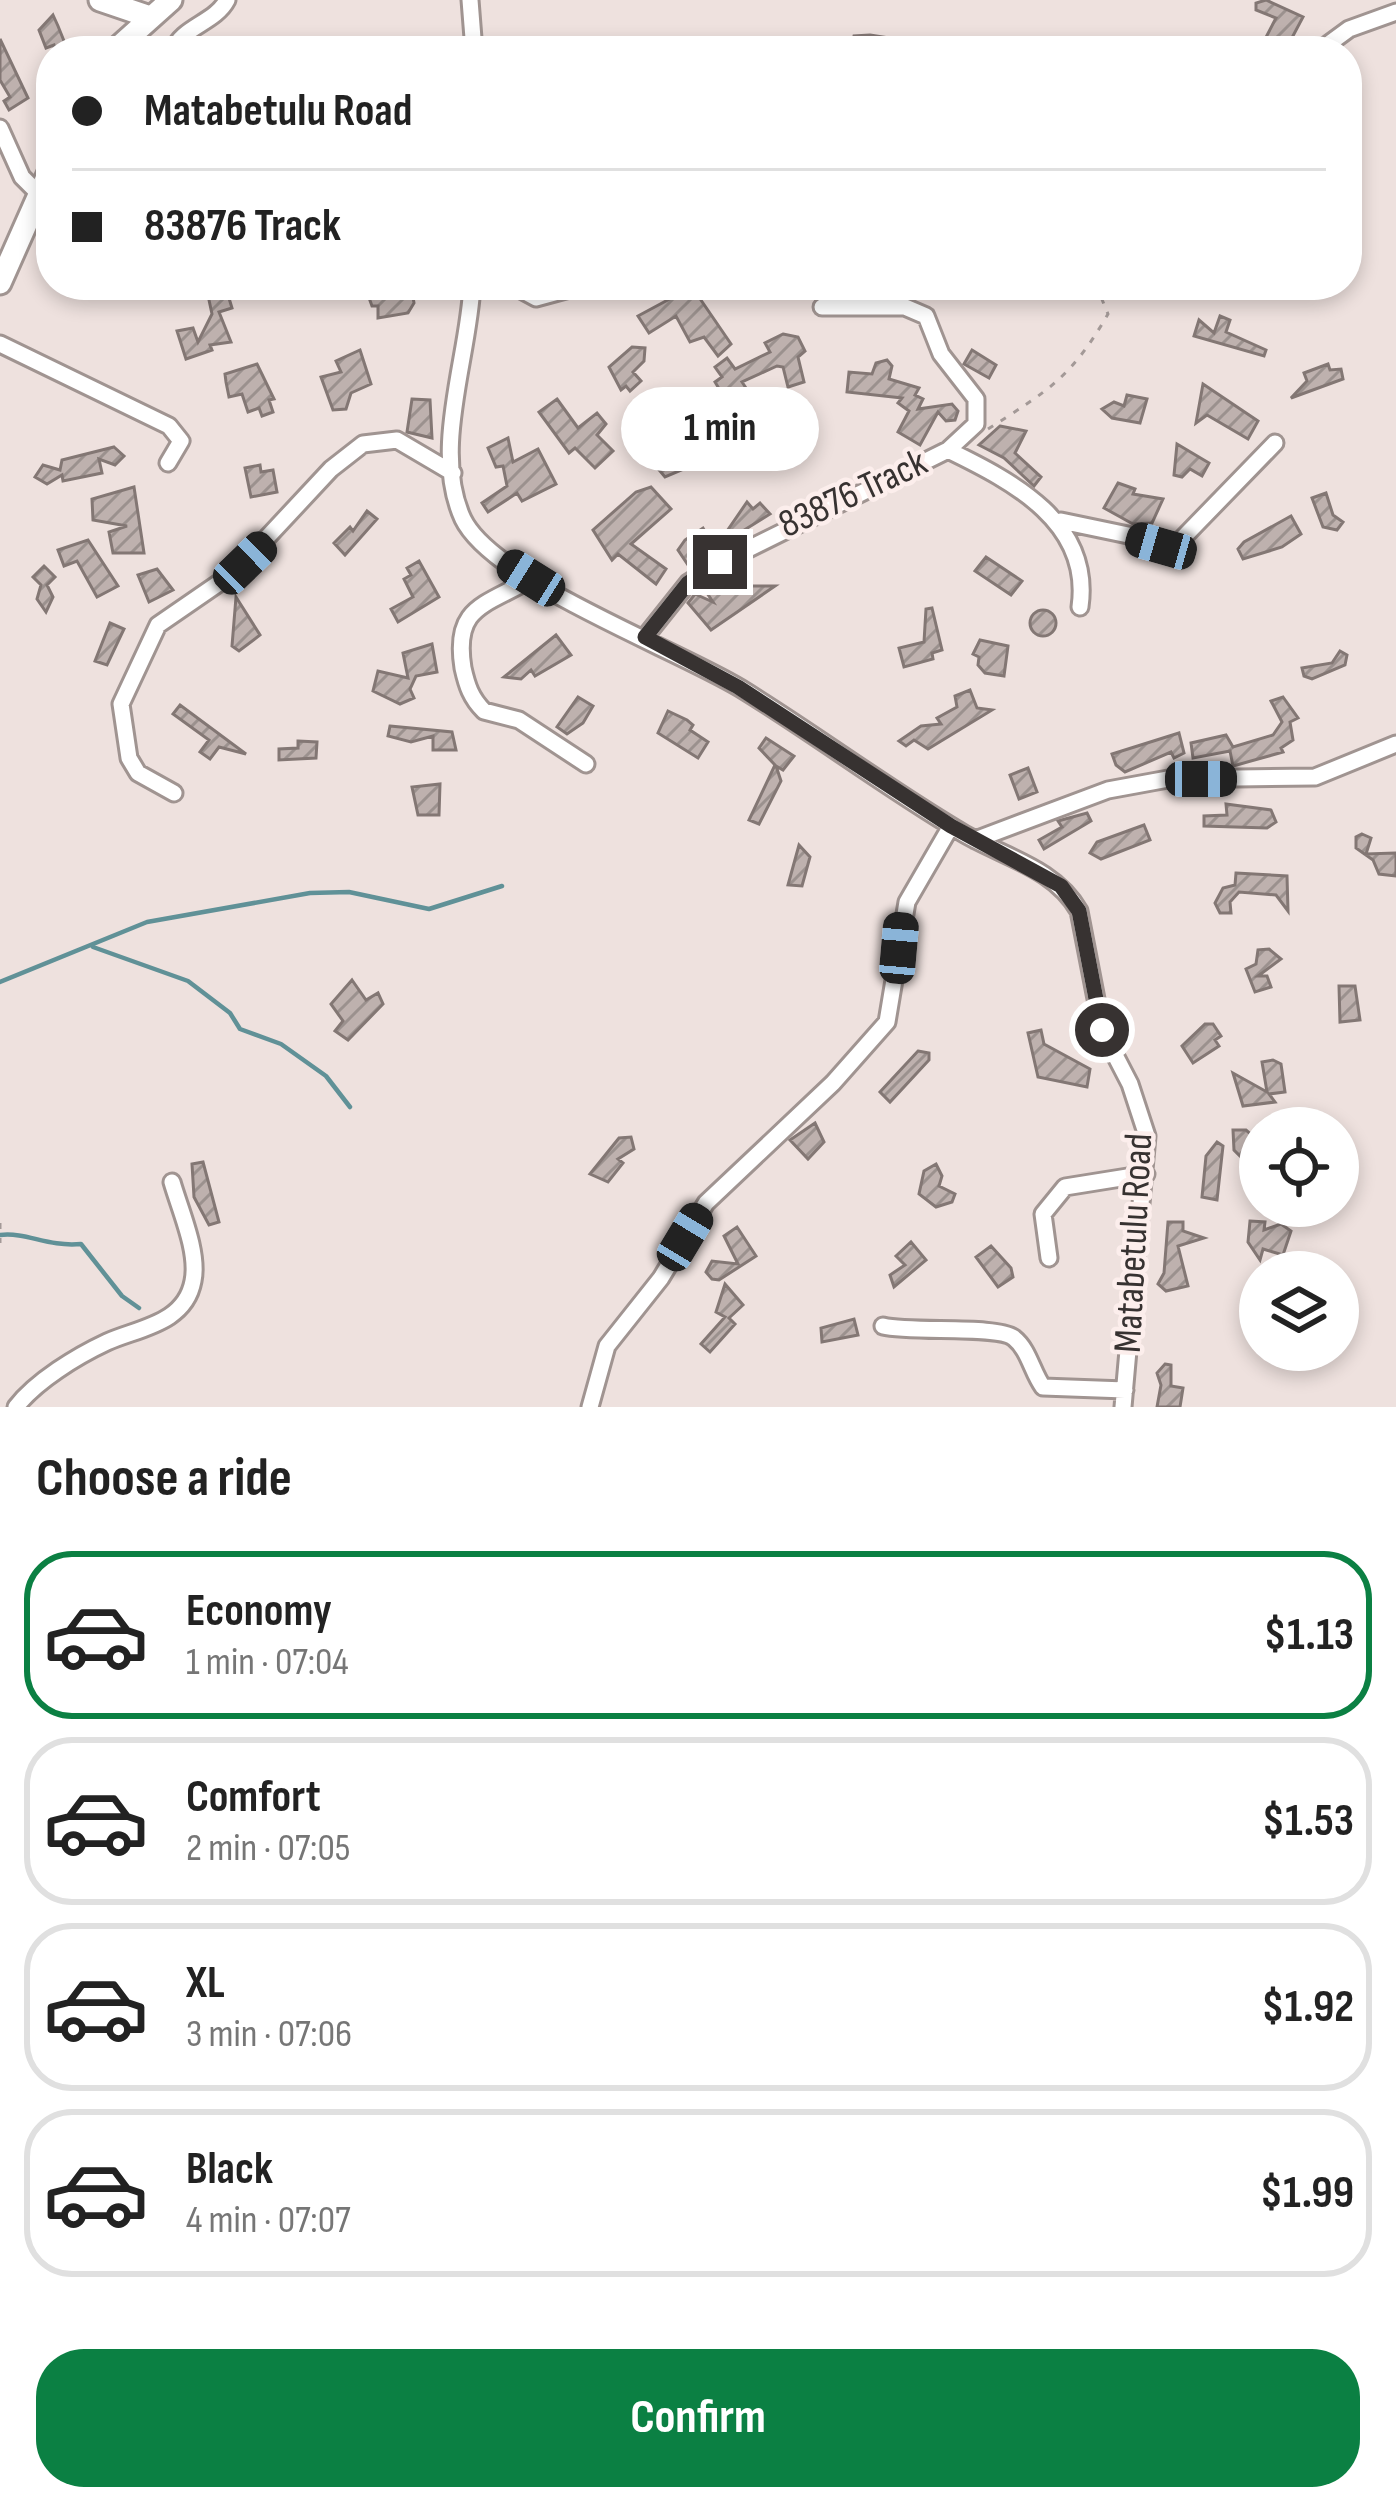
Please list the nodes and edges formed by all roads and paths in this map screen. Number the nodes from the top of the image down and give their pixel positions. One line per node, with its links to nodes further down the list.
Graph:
1 (100, 0): 6 (street)
2 (171, 0): 6 (street)
3 (227, 0): 8 (street)
4 (470, 0): 9 (street)
5 (1396, 12): 10 (street)
6 (150, 17): 7 (street)
7 (130, 36)
8 (181, 36)
9 (473, 36)
10 (1339, 36)
11 (0, 128): 12 (street)
12 (36, 191)
13 (36, 204): 14 (street)
14 (0, 283)
15 (470, 300): 23 (street, Matabetulu Road)
16 (1102, 300): 19 (path)
17 (822, 307): 19 (street)
18 (0, 344): 22 (street)
19 (969, 432): 21 (street)
20 (1275, 443): 24 (street)
21 (948, 450): 24 (street, 83876 Track); 27 (street, 83876 Track)
22 (167, 463)
23 (453, 473): 25 (street, Matabetulu Road); 30 (street)
24 (1061, 521): 26 (street)
25 (531, 578): 27 (street, Matabetulu Road); 29 (street)
26 (1080, 608)
27 (645, 637): 31 (street, Matabetulu Road)
28 (1396, 744): 32 (street)
29 (586, 764)
30 (174, 794)
31 (951, 826): 32 (street, Matabetulu Road); 41 (street)
32 (975, 840): 33 (street, Matabetulu Road)
33 (1146, 1174): 37 (street); 39 (street, Matabetulu Road)
34 (172, 1182): 40 (street)
35 (0, 1223): 36 (path)
36 (0, 1243)
37 (1049, 1258)
38 (883, 1326): 39 (street)
39 (1124, 1398)
40 (16, 1407)
41 (590, 1407)

